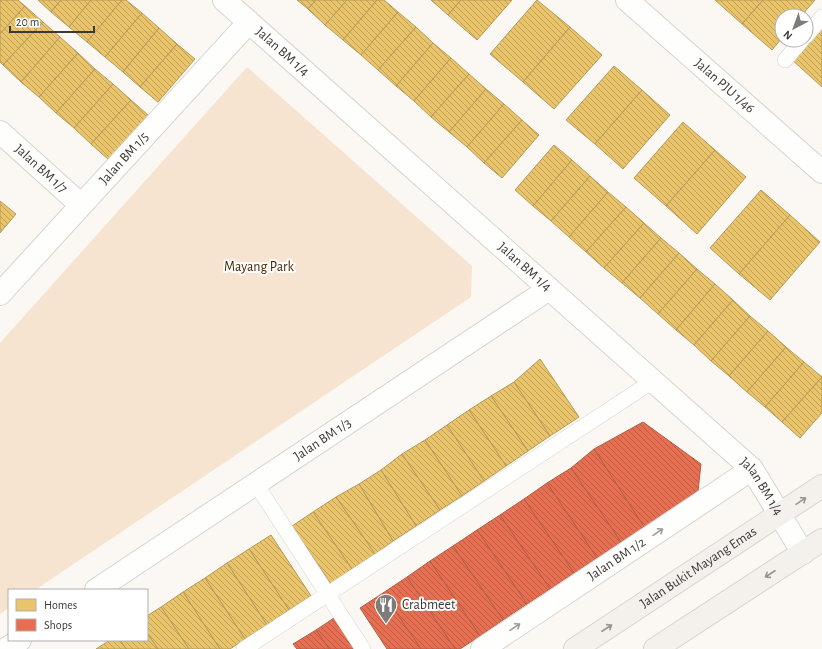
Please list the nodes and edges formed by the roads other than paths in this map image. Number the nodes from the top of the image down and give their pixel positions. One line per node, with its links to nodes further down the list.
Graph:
1 (224, 0): 4 (street, Jalan BM 1/4)
2 (628, 0): 9 (street, Jalan PJU 1/46)
3 (822, 17): 5 (lane)
4 (249, 22): 10 (street, Jalan BM 1/5); 11 (street, Jalan BM 1/4)
5 (814, 26)
6 (795, 48): 7 (lane)
7 (785, 60)
8 (0, 132): 10 (street, Jalan BM 1/7)
9 (822, 172)
10 (81, 205): 12 (street, Jalan BM 1/5)
11 (549, 289): 13 (street, Jalan BM 1/4); 15 (street, Jalan BM 1/3)
12 (0, 294)
13 (653, 381): 14 (street, Jalan BM 1/4); 21 (lane)
14 (752, 469): 17 (street, Jalan BM 1/4); 26 (street, Jalan BM 1/2, one-way to 14)
15 (256, 484): 20 (street, Jalan BM 1/3); 21 (lane)
16 (822, 486): 17 (main road, Jalan Bukit Mayang Emas, one-way to 16)
17 (780, 515): 19 (street, Jalan BM 1/4); 27 (main road, Jalan Bukit Mayang Emas, one-way to 17)
18 (822, 540): 19 (main road)
19 (803, 553): 28 (main road, one-way to 28)
20 (98, 589)
21 (328, 595): 24 (lane); 25 (lane)
22 (18, 641): 23 (street)
23 (6, 649)
24 (244, 649)
25 (363, 649)
26 (482, 649)
27 (575, 649)
28 (655, 649)

